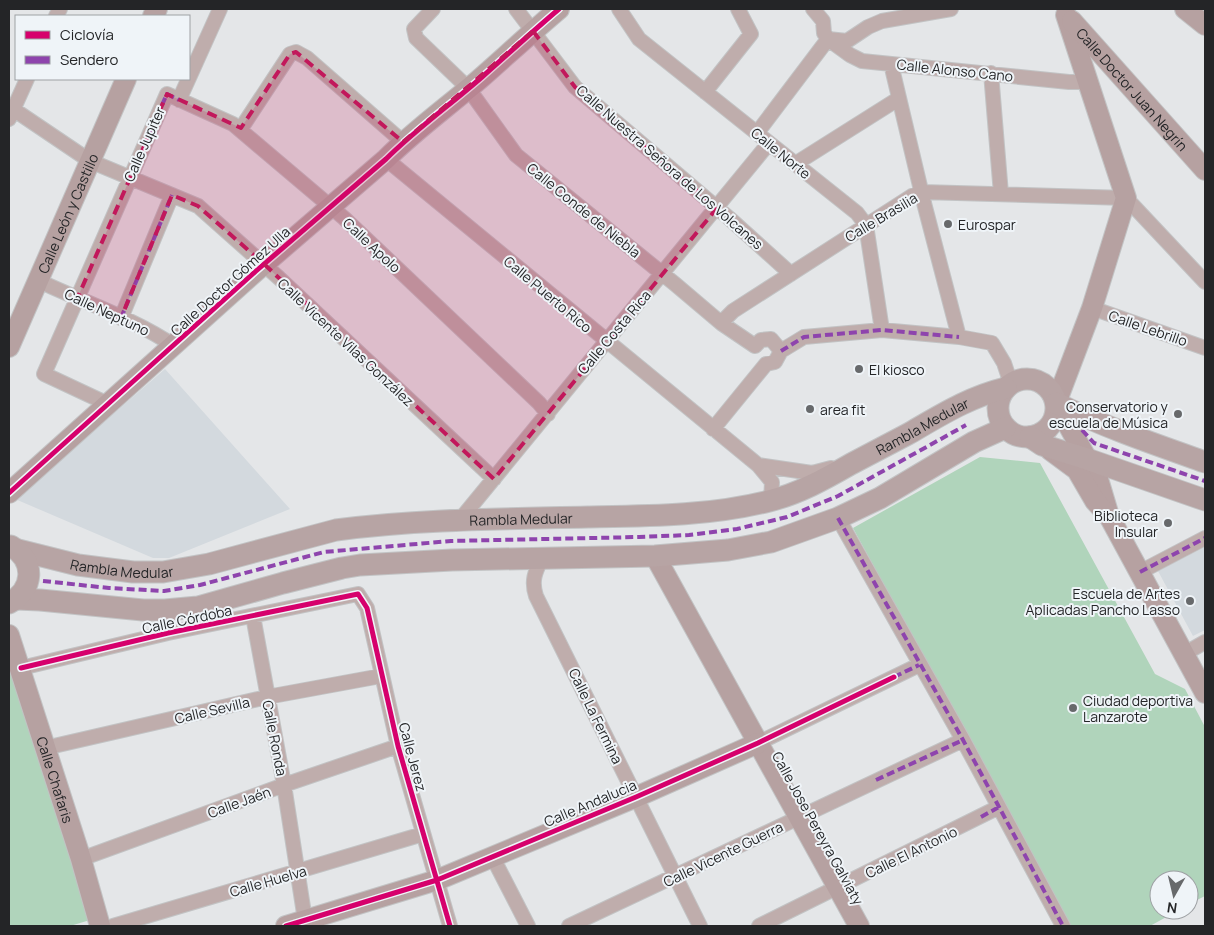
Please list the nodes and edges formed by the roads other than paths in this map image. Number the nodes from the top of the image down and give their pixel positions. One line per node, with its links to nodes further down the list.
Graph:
1 (220, 9): 17 (street, Calle Jupiter)
2 (433, 9): 22 (street, Calle Conde de Niebla)
3 (516, 9): 13 (street, Calle Nuestra Señora de Los Volcanes)
4 (559, 9): 13 (street, Calle Doctor Gómez Ulla)
5 (619, 9): 23 (street, Calle Norte)
6 (738, 9): 23 (street)
7 (813, 9): 14 (street)
8 (951, 9): 11 (street)
9 (1185, 9): 12 (street)
10 (1063, 12): 21 (street); 34 (street, Calle Doctor Juan Negrín)
11 (881, 15): 14 (street)
12 (1205, 25)
13 (533, 30): 22 (street, Calle Doctor Gómez Ulla); 41 (street, Calle Nuestra Señora de Los Volcanes)
14 (828, 39): 15 (street, Calle Alonso Cano); 28 (street)
15 (891, 64): 16 (street, Calle Alonso Cano); 24 (street)
16 (991, 73): 21 (street, Calle Alonso Cano); 37 (street)
17 (190, 76)
18 (27, 80): 26 (street)
19 (126, 80): 32 (street, Calle León y Castillo)
20 (188, 80): 25 (street, Calle Jupiter)
21 (1088, 82): 39 (street)
22 (468, 88): 29 (street, Calle Doctor Gómez Ulla); 44 (street, Calle Conde de Niebla)
23 (705, 92): 28 (street, Calle Norte)
24 (898, 99): 33 (street); 36 (street)
25 (179, 100): 27 (street, Calle Apolo); 35 (street, Calle Jupiter)
26 (11, 114): 32 (street, Calle Vicente Vilas González)
27 (240, 130): 29 (street); 40 (street, Calle Apolo)
28 (757, 133): 30 (street, Calle Norte)
29 (403, 142): 31 (street, Calle Doctor Gómez Ulla)
30 (769, 143): 33 (street, Calle Norte); 41 (street, Calle Costa Rica)
31 (386, 159): 40 (street, Calle Doctor Gómez Ulla); 55 (street, Calle Puerto Rico)
32 (90, 161): 35 (street, Calle Vicente Vilas González); 46 (street, Calle León y Castillo)
33 (795, 164): 42 (street, Calle Norte)
34 (1205, 170)
35 (129, 177): 38 (street, Calle Vicente Vilas González); 48 (street, Calle Jupiter)
36 (922, 192): 37 (street, Calle Brasilia); 42 (street, Calle Brasilia); 53 (street)
37 (1001, 194): 39 (street, Calle Brasilia)
38 (172, 195): 43 (street, Calle Vicente Vilas González); 50 (street)
39 (1126, 198): 47 (street); 49 (street)
40 (330, 206): 43 (street, Calle Doctor Gómez Ulla); 64 (street, Calle Apolo)
41 (717, 208): 44 (street, Calle Costa Rica); 45 (street, Calle Nuestra Señora de Los Volcanes)
42 (866, 225): 45 (street, Calle Brasilia); 52 (street)
43 (264, 264): 56 (street, Calle Doctor Gómez Ulla); 73 (street, Calle Vicente Vilas González)
44 (662, 274): 51 (street, Calle Conde de Niebla); 55 (street, Calle Costa Rica)
45 (791, 274): 51 (street, Calle Brasilia)
46 (39, 281): 48 (street, Calle Neptuno); 54 (street, Calle León y Castillo)
47 (1205, 282)
48 (77, 299): 50 (street, Calle Neptuno); 63 (street, Calle Jupiter)
49 (1092, 308): 58 (street, Calle Lebrillo); 62 (street)
50 (121, 318): 56 (street, Calle Neptuno)
51 (721, 323): 57 (street, Calle Conde de Niebla)
52 (882, 330): 53 (street); 59 (street)
53 (959, 337): 61 (street)
54 (10, 341)
55 (608, 342): 64 (street, Calle Costa Rica); 66 (street, Calle Puerto Rico)
56 (174, 346): 63 (street, Calle Doctor Gómez Ulla)
57 (755, 346): 59 (street); 60 (street)
58 (1205, 348)
59 (781, 351): 60 (street)
60 (766, 364): 66 (street)
61 (1008, 386): 62 (main road); 65 (main road); 70 (main road, Rambla Medular)
62 (1056, 403): 67 (main road); 68 (street); 69 (main road)
63 (108, 404): 74 (street, Calle Doctor Gómez Ulla)
64 (548, 414): 73 (street, Calle Costa Rica)
65 (1005, 428): 67 (main road); 78 (main road)
66 (713, 429): 71 (street, Calle Puerto Rico)
67 (1036, 441): 68 (main road); 77 (street)
68 (1087, 458): 72 (main road); 77 (street)
69 (1205, 462)
70 (852, 464): 71 (street); 76 (main road, Rambla Medular)
71 (758, 465): 76 (street, Calle Puerto Rico)
72 (1137, 477): 75 (main road); 77 (street)
73 (494, 479): 79 (street, Calle Costa Rica)
74 (9, 493)
75 (1205, 500)
76 (771, 501): 79 (main road, Rambla Medular)
77 (1109, 516): 84 (street)
78 (838, 518): 82 (main road); 91 (street)
79 (459, 521): 81 (main road, Rambla Medular)
80 (1205, 538): 84 (street)
81 (11, 546): 86 (main road)
82 (655, 556): 83 (main road); 97 (street, Calle Jose Pereyra Galviaty)
83 (542, 558): 86 (main road); 101 (street, Calle La Fermina)
84 (1140, 572): 90 (street)
85 (358, 594): 87 (street, Calle Córdoba); 93 (street, Calle Jerez)
86 (12, 601)
87 (253, 616): 92 (street, Calle Córdoba); 95 (street, Calle Ronda)
88 (9, 635): 92 (street, Calle Chafaris)
89 (1205, 642): 90 (street)
90 (1184, 654): 94 (street)
91 (919, 665): 96 (street); 97 (street, Calle Andalucia)
92 (20, 668): 99 (street, Calle Chafaris)
93 (381, 676): 95 (street, Calle Sevilla); 98 (street, Calle Jerez)
94 (1205, 692)
95 (267, 697): 99 (street, Calle Sevilla); 100 (street, Calle Ronda)
96 (963, 740): 102 (street); 103 (street, Calle Vicente Guerra)
97 (758, 743): 101 (street, Calle Andalucia); 103 (street, Calle Jose Pereyra Galviaty)
98 (398, 746): 100 (street, Calle Jaén); 104 (street, Calle Jerez)
99 (45, 748): 106 (street, Calle Chafaris)
100 (284, 785): 106 (street, Calle Jaén); 107 (street, Calle Ronda)
101 (636, 797): 105 (street, Calle Andalucia); 108 (street, Calle La Fermina)
102 (999, 807): 110 (street, Calle El Antonio); 121 (street)
103 (800, 818): 108 (street, Calle Vicente Guerra); 110 (street, Calle Jose Pereyra Galviaty)
104 (423, 834): 107 (street, Calle Huelva); 109 (street, Calle Jerez)
105 (492, 856): 109 (street, Calle Andalucia); 116 (street)
106 (81, 859): 112 (street, Calle Chafaris)
107 (297, 872): 111 (street, Calle Ronda); 113 (street, Calle Huelva)
108 (677, 877): 117 (street, Calle Vicente Guerra); 118 (street, Calle La Fermina)
109 (437, 880): 111 (street, Calle Andalucia); 115 (street, Calle Jerez)
110 (839, 888): 119 (street, Calle El Antonio); 120 (street, Calle Jose Pereyra Galviaty)
111 (305, 920): 114 (street, Calle Andalucia)
112 (100, 926)
113 (113, 926)
114 (286, 926)
115 (450, 926)
116 (528, 926)
117 (570, 926)
118 (700, 926)
119 (759, 926)
120 (859, 926)
121 (1063, 926)

